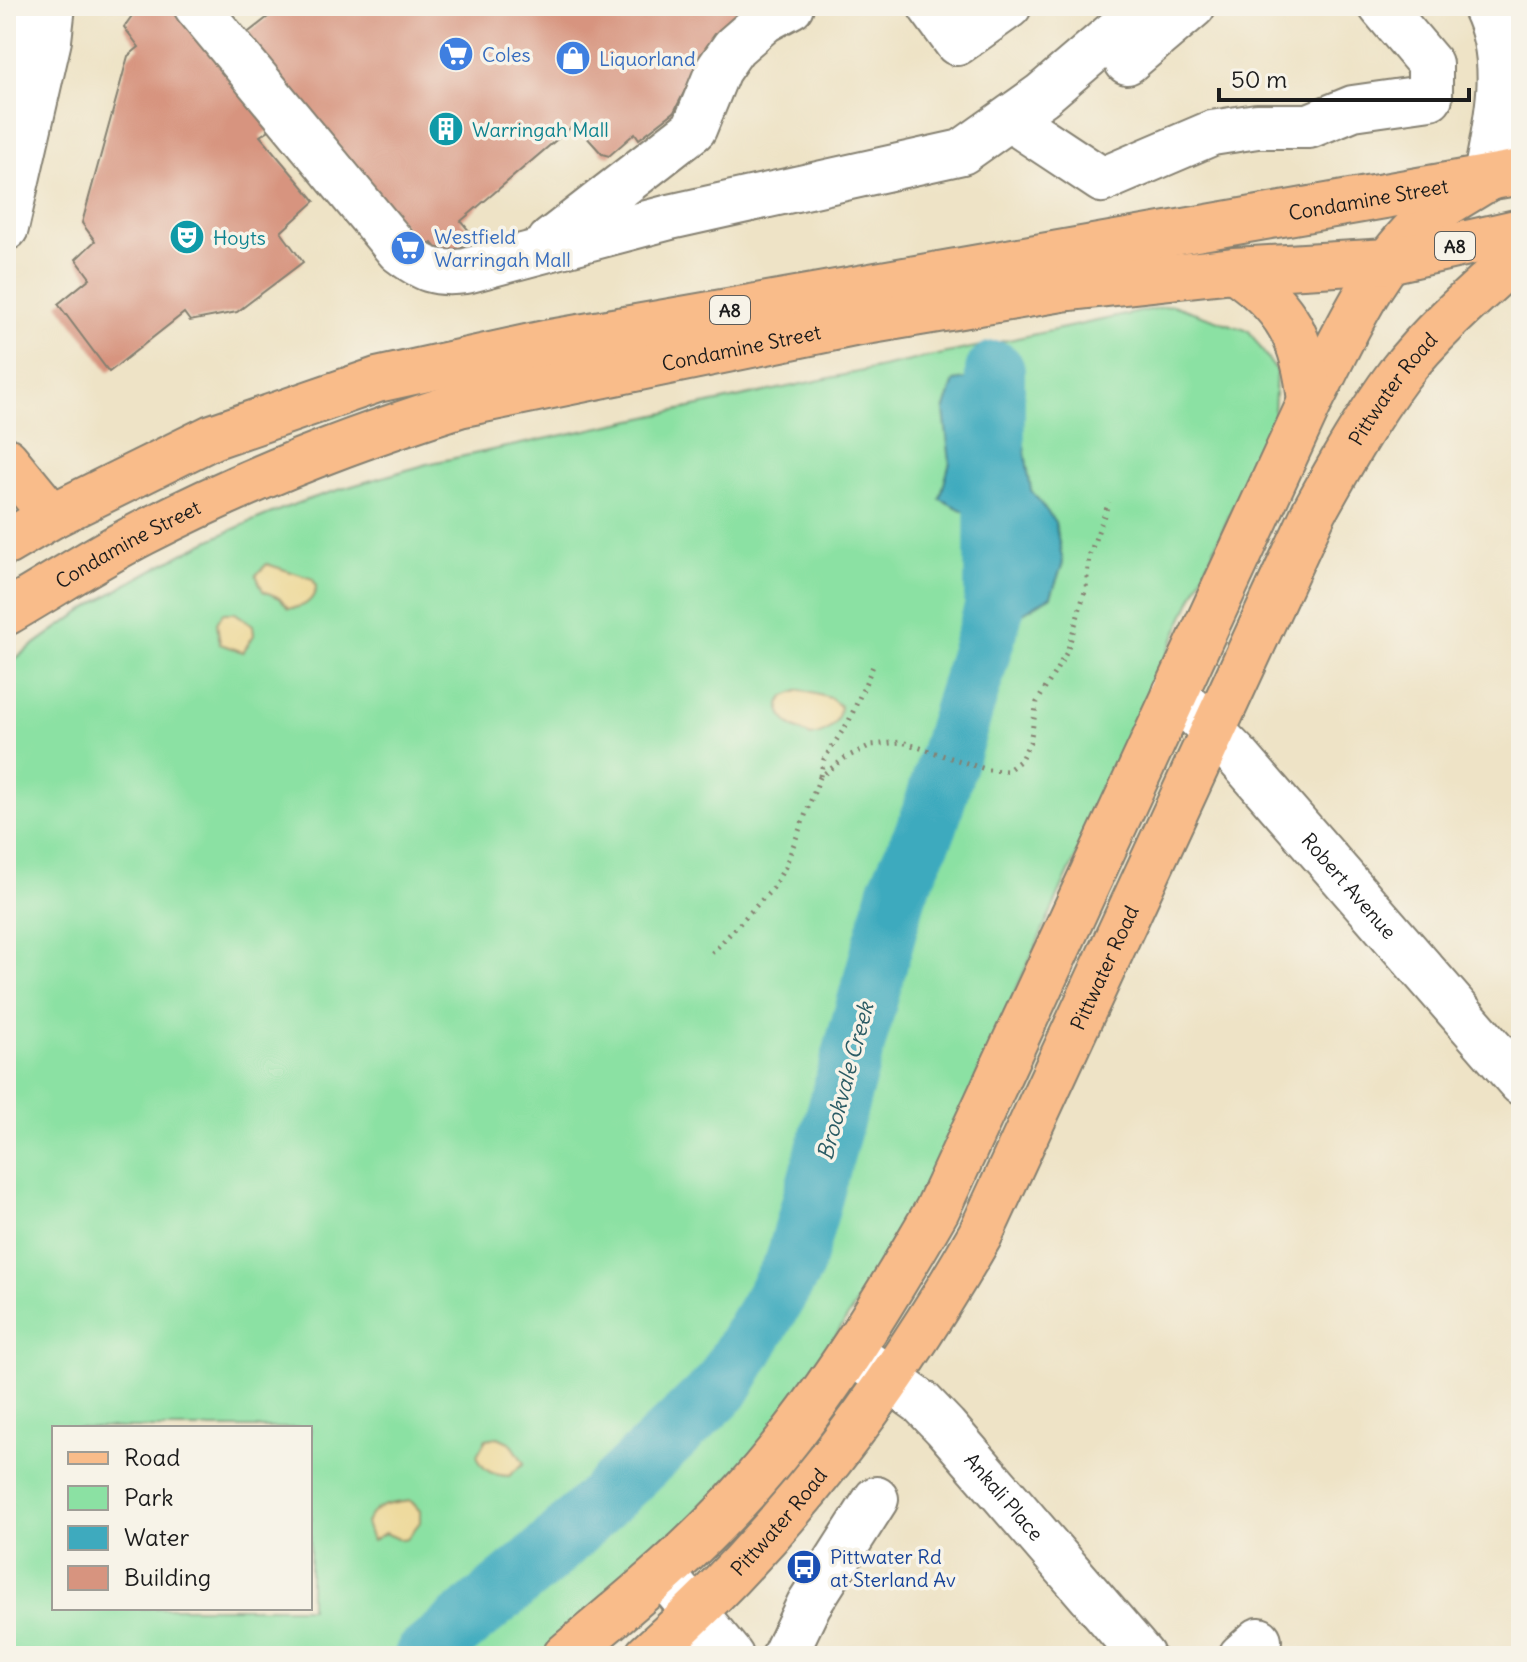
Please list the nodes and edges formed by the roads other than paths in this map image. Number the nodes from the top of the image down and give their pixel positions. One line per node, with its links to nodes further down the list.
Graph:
1 (20, 6): 11 (street)
2 (53, 6): 14 (street)
3 (791, 6): 16 (street)
4 (930, 6): 5 (street)
5 (1009, 6)
6 (1146, 6): 12 (street)
7 (1193, 6): 12 (street)
8 (1381, 6): 12 (street)
9 (1484, 6): 13 (street)
10 (201, 9): 16 (street)
11 (6, 80)
12 (1022, 127): 16 (street)
13 (1503, 176): 18 (main road); 22 (main road, Condamine Street / A8)
14 (6, 228)
15 (1521, 231): 18 (main road, Condamine Street / A8)
16 (535, 252)
17 (1521, 253): 26 (main road, Pittwater Road)
18 (1388, 261): 19 (main road, Condamine Street / A8); 20 (main road)
19 (1234, 270): 20 (main road); 24 (main road, Condamine Street / A8)
20 (1310, 402): 25 (main road)
21 (6, 460): 22 (main road)
22 (52, 516): 23 (main road, Condamine Street / A8)
23 (6, 543)
24 (10, 601)
25 (1175, 693): 26 (street, Robert Avenue); 28 (main road)
26 (1212, 730): 27 (street, Robert Avenue); 29 (main road, Pittwater Road)
27 (1521, 1083)
28 (851, 1352): 29 (street, Ankali Place); 31 (main road)
29 (891, 1381): 32 (main road, Pittwater Road); 37 (street, Ankali Place)
30 (876, 1499): 36 (street)
31 (663, 1574): 32 (street); 33 (main road)
32 (696, 1613): 34 (main road, Pittwater Road); 35 (street)
33 (565, 1656)
34 (647, 1656)
35 (731, 1656)
36 (784, 1656)
37 (1142, 1656)

